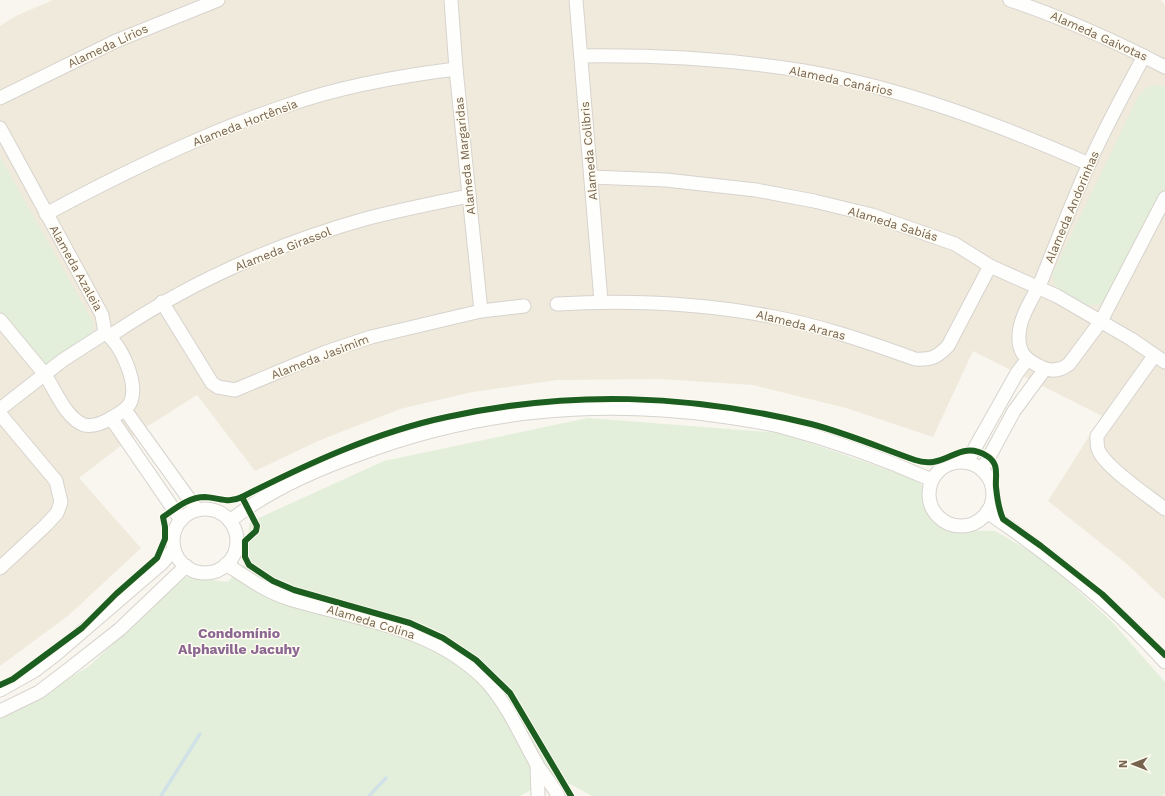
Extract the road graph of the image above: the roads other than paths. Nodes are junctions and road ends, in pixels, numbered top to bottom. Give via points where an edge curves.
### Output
1 (218, 0) edge
2 (451, 0) edge
3 (576, 0) edge
4 (1010, 0) edge
5 (581, 56) junction
6 (1144, 56) junction
7 (1165, 67) edge
8 (456, 69) junction
9 (0, 98) edge
10 (0, 128) edge
11 (1089, 164) junction
12 (591, 177) junction
13 (469, 196) junction
14 (1164, 204) edge
15 (46, 214) junction
16 (990, 266) junction
17 (1038, 288) junction
18 (162, 302) junction
19 (601, 302) junction
20 (557, 304) dead end
21 (524, 306) dead end
22 (481, 311) junction
23 (0, 320) edge
24 (1101, 321) junction
25 (107, 334) junction
26 (1159, 359) edge
27 (1027, 360) junction
28 (1045, 369) junction
29 (45, 374) junction
30 (999, 403) junction
31 (0, 409) edge
32 (125, 410) junction
33 (1014, 412) junction
34 (0, 414) edge
35 (111, 418) junction
36 (153, 449) junction
37 (139, 459) junction
38 (967, 462) junction
39 (982, 470) junction
40 (932, 480) junction
41 (198, 510) junction
42 (1165, 510) edge
43 (987, 512) junction
44 (181, 520) junction
45 (230, 521) junction
46 (174, 549) junction
47 (226, 564) junction
48 (186, 566) junction
49 (0, 568) edge
50 (1165, 662) edge
51 (0, 690) edge
52 (0, 710) edge
53 (537, 765) junction
54 (538, 796) edge
55 (558, 796) edge

1 - 9 street, Alameda Lírios via 116,41
2 - 8 street, Alameda Margaridas
3 - 5 street, Alameda Colibris
4 - 6 street, Alameda Gaivotas via 1051,14
5 - 11 street, Alameda Canários via 681,57 805,72 926,101 1042,143
5 - 12 street, Alameda Colibris
6 - 7 street, Alameda Gaivotas
6 - 11 street, Alameda Andorinhas
8 - 13 street, Alameda Margaridas
8 - 15 street, Alameda Hortênsia via 362,84 289,104 228,127 161,157 106,182
10 - 15 street, Alameda Azaleia
11 - 17 street, Alameda Andorinhas
12 - 16 street, Alameda Sabiás via 666,180 756,190 814,201 932,235 955,244
12 - 19 street, Alameda Colibris
13 - 18 street, Alameda Girassol via 366,219 327,231 276,250
13 - 22 street, Alameda Margaridas
14 - 24 street
15 - 25 street, Alameda Azaleia via 102,315
16 - 17 street, Alameda Sabiás
16 - 19 street, Alameda Araras via 948,346 940,354 929,359 915,359 814,326 769,316 674,304
17 - 24 street, Alameda Sabiás
17 - 27 street, Alameda Andorinhas via 1023,317 1019,334 1019,345
18 - 22 street, Alameda Jasimim via 212,383 218,387 236,390 326,352 371,337
18 - 25 street, Alameda Girassol
19 - 20 street, Alameda Araras
21 - 22 street, Alameda Jasimim
23 - 29 street
24 - 26 street, Alameda Sabiás
24 - 28 street via 1068,364 1062,369
25 - 29 street, Alameda Girassol
25 - 32 street, Alameda Azaleia via 131,374 131,402
26 - 42 street via 1097,436 1098,448 1103,458
27 - 28 street
27 - 30 street
28 - 33 street
29 - 31 street, Alameda Girassol
29 - 35 street via 66,408 85,425 100,424
30 - 33 street
30 - 38 street
32 - 35 street
32 - 36 street
33 - 39 street
34 - 49 street via 56,482 61,502 57,513 46,525
35 - 37 street
36 - 37 street
36 - 41 street
37 - 44 street
38 - 39 street
38 - 40 street via 956,462 946,466
39 - 43 street via 992,490 991,505
40 - 43 street via 930,504 945,522 956,526 968,526
40 - 45 street via 853,448 777,426 685,411 570,409 483,419 399,440 342,460 303,478 248,506
41 - 44 street
41 - 45 street via 215,511
43 - 50 street via 1096,593 1138,632
44 - 46 street via 173,539
45 - 47 street via 236,539 234,552
46 - 48 street via 178,559
46 - 51 street via 162,563 55,655 34,671
47 - 48 street via 219,569 202,573
47 - 53 street, Alameda Colina via 254,583 286,598 395,627 455,656 487,683 506,706
48 - 52 street via 120,629 68,670 39,692
53 - 54 street
53 - 55 street, Alameda Colina

